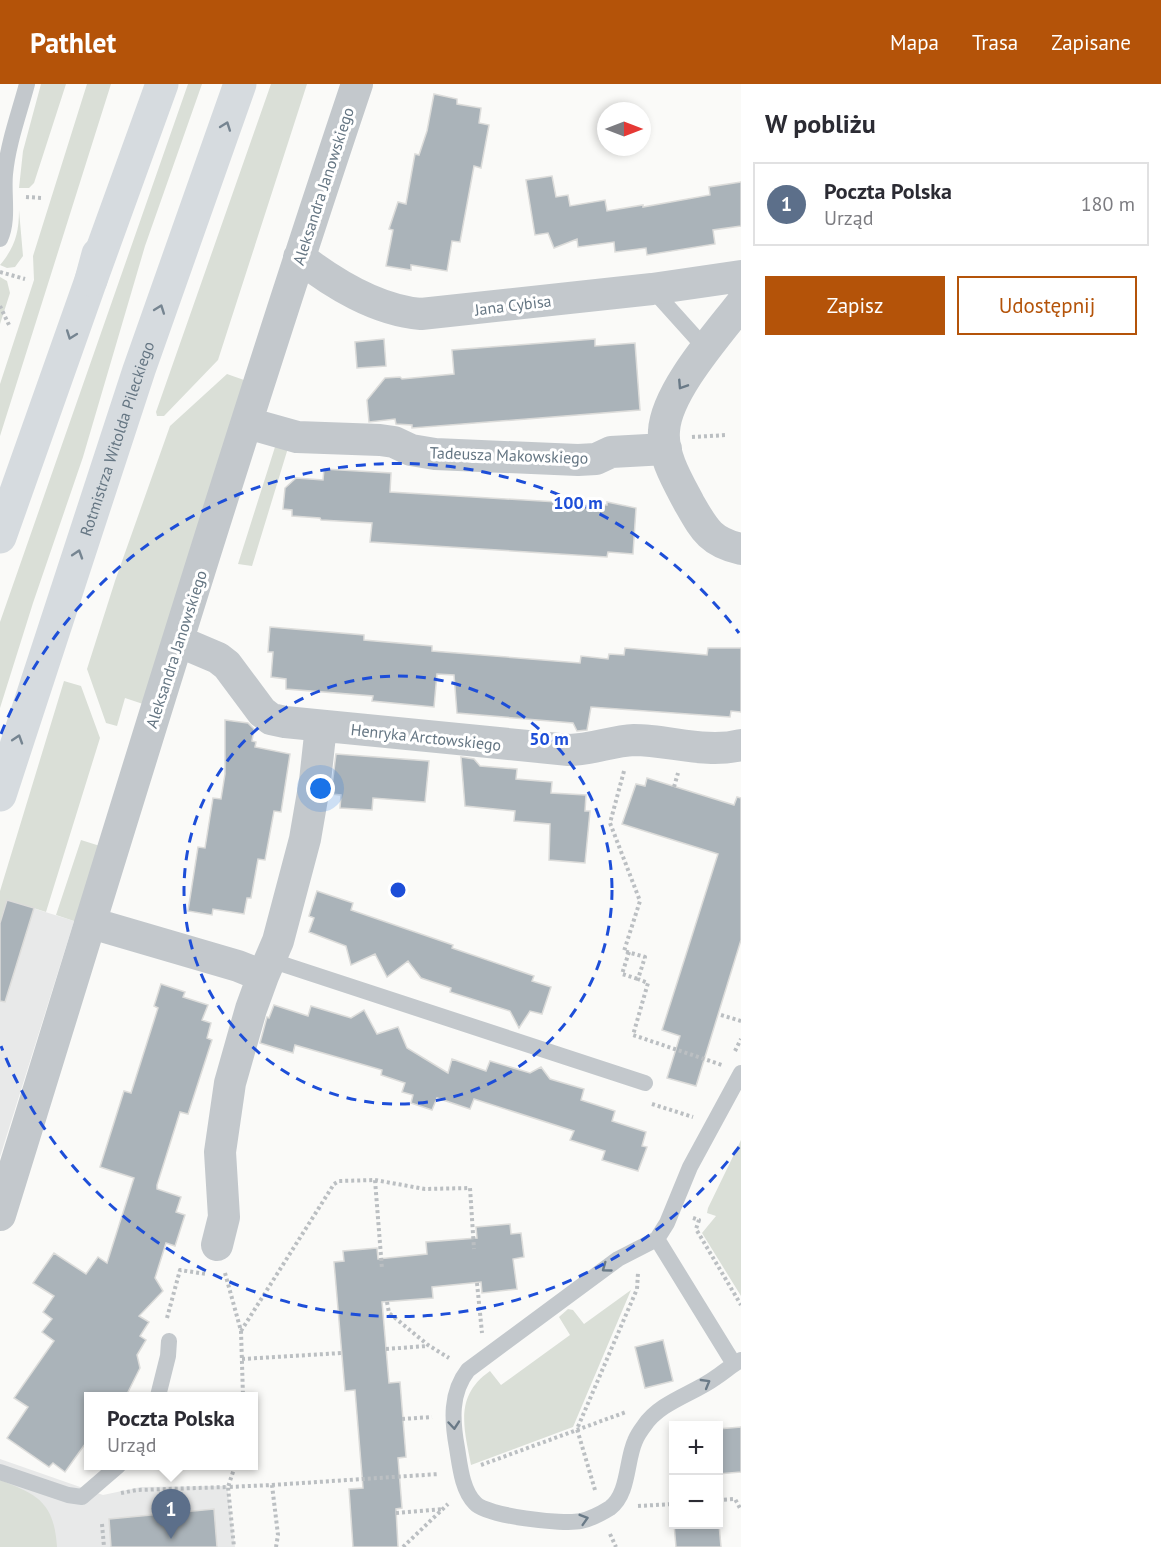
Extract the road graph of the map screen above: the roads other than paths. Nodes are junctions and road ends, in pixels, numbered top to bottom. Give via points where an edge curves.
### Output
1 (27, 84) edge
2 (144, 84) edge
3 (162, 84) edge
4 (240, 84) edge
5 (357, 84) edge
6 (0, 239) edge
7 (299, 257) junction
8 (741, 276) edge
9 (91, 280) junction
10 (652, 289) junction
11 (741, 303) edge
12 (706, 349) junction
13 (246, 423) junction
14 (666, 449) junction
15 (7, 502) edge
16 (0, 537) edge
17 (741, 549) edge
18 (178, 641) junction
19 (321, 726) junction
20 (741, 745) edge
21 (0, 795) edge
22 (91, 923) junction
23 (266, 968) junction
24 (734, 1069) edge
25 (645, 1083) road end
26 (0, 1215) edge
27 (657, 1239) junction
28 (217, 1245) road end
29 (169, 1341) road end
30 (737, 1362) edge
31 (159, 1392) edge
32 (113, 1470) edge
33 (0, 1472) edge

1 - 6 lane via 4,176 4,228
2 - 9 main road
3 - 9 main road
21 -> 4 main road, Rotmistrza Witolda Pileckiego via 139,370
5 - 7 street, Aleksandra Janowskiego
7 - 10 street, Jana Cybisa via 369,301 402,313 431,314
7 - 13 street, Aleksandra Janowskiego
8 - 10 street, Jana Cybisa
9 -> 15 main road
10 - 12 lane
11 - 12 street
12 -> 14 street via 674,398 663,433
13 - 14 street, Tadeusza Makowskiego via 297,437 380,440 435,454 578,460 596,459 611,452
13 - 18 street, Aleksandra Janowskiego
14 - 17 street via 671,468 706,531 725,546
15 - 16 main road
18 - 19 street, Henryka Arctowskiego via 226,665 271,719
18 - 22 street, Aleksandra Janowskiego
19 - 20 street, Henryka Arctowskiego via 569,750 633,740 725,748
19 - 23 street via 310,820 278,941
22 - 23 street via 238,966
22 - 26 street, Aleksandra Janowskiego
23 - 25 lane
23 - 28 street via 230,1083 220,1152 224,1216
24 - 27 lane
27 - 30 lane
27 -> 30 lane via 618,1259 468,1370 456,1388 453,1415 464,1480 474,1503 480,1508 525,1518 562,1522 581,1521 608,1508 621,1494 634,1442 652,1416
29 - 31 lane
32 - 33 lane via 82,1497

